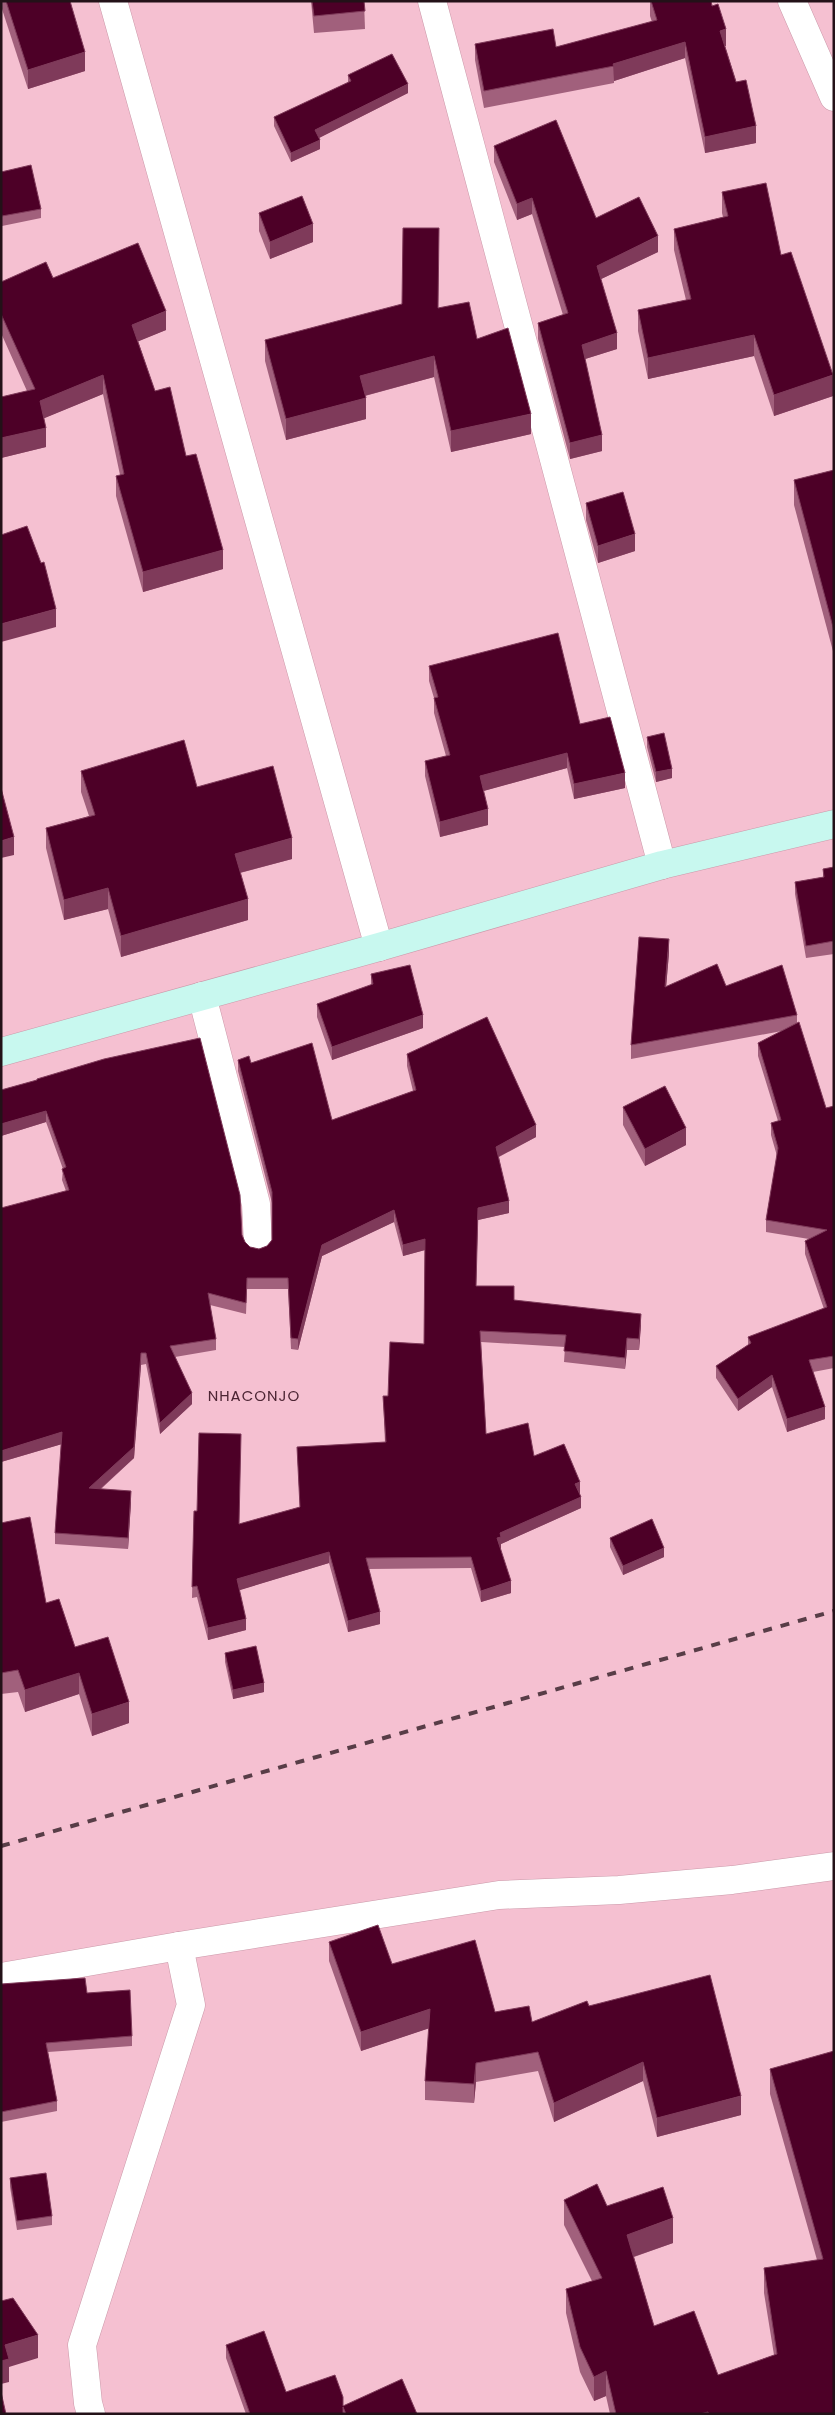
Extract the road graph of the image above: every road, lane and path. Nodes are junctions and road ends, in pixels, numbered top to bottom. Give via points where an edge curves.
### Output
1 (113, 1) edge
2 (432, 1) edge
3 (792, 1) edge
4 (834, 97) edge
5 (834, 824) edge
6 (662, 865) junction
7 (379, 947) junction
8 (202, 996) junction
9 (1, 1052) edge
10 (258, 1245) dead end
11 (834, 1866) edge
12 (178, 1946) junction
13 (1, 1977) edge
14 (91, 2414) edge

1 - 7 street
2 - 6 street
3 - 4 street
5 - 6 main road
6 - 7 main road
7 - 8 main road
8 - 9 main road
8 - 10 street via 256,1204
11 - 12 street via 732,1880 619,1890 500,1895
12 - 13 street
12 - 14 street via 191,2005 82,2345

